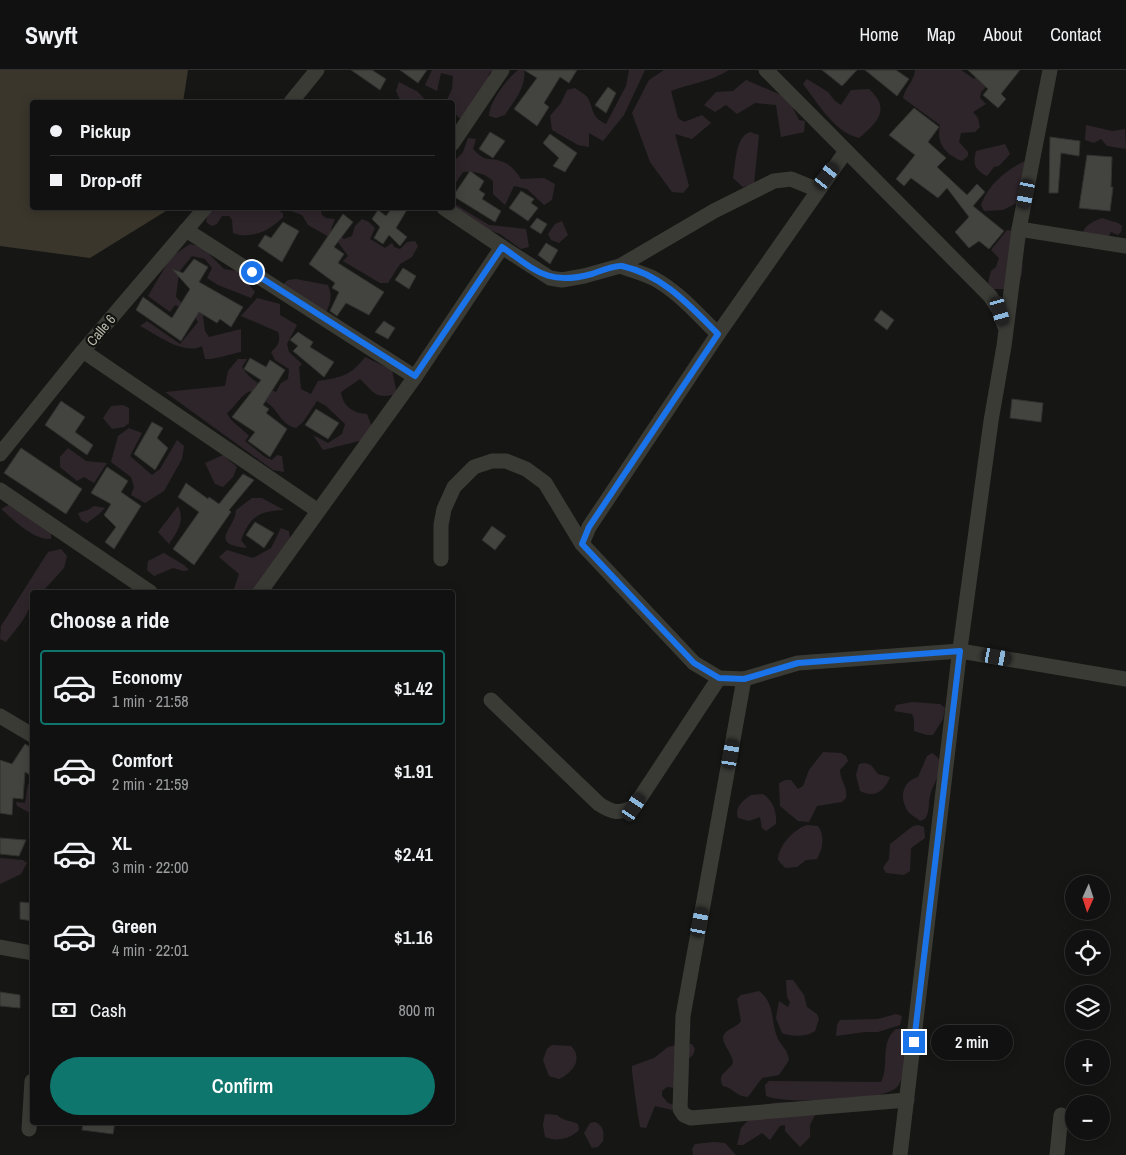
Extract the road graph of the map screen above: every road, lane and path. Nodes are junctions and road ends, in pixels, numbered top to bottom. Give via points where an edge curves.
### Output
1 (317, 70) edge
2 (502, 70) edge
3 (766, 70) edge
4 (1050, 70) edge
5 (293, 100) edge
6 (455, 140) edge
7 (846, 150) junction
8 (818, 190) junction
9 (203, 210) edge
10 (447, 210) edge
11 (1019, 229) junction
12 (186, 230) junction
13 (1126, 246) edge
14 (502, 247) junction
15 (620, 266) junction
16 (1005, 329) junction
17 (718, 334) junction
18 (83, 351) junction
19 (415, 376) junction
20 (0, 454) edge
21 (0, 490) edge
22 (318, 511) junction
23 (582, 544) junction
24 (441, 559) dead end
25 (147, 590) edge
26 (261, 590) edge
27 (960, 651) junction
28 (719, 678) junction
29 (744, 679) junction
30 (1126, 679) edge
31 (491, 700) dead end
32 (0, 716) edge
33 (30, 734) edge
34 (0, 947) edge
35 (30, 953) edge
36 (907, 1100) junction
37 (30, 1113) edge
38 (1061, 1115) dead end
39 (29, 1129) dead end
40 (900, 1155) edge
41 (1057, 1155) edge

1 - 5 street
2 - 6 street
3 - 7 street
4 - 11 street
7 - 8 street
7 - 16 street via 990,296 1000,311
8 - 15 street via 791,179 774,181 714,211
8 - 17 street
9 - 12 street, Calle 6
10 - 14 street
11 - 13 street
11 - 16 street
12 - 18 street, Calle 6
12 - 19 street
14 - 15 street via 550,278 562,280
14 - 19 street
15 - 17 street via 670,289
16 - 27 street
17 - 23 street via 589,527
18 - 20 street, Calle 6
18 - 22 street
19 - 22 street
21 - 25 street
22 - 26 street
23 - 24 street via 545,483 526,469 506,461 492,461 474,467 454,487 441,525
23 - 28 street via 694,663
27 - 29 street via 798,663
27 - 30 street
27 - 36 street
28 - 29 street
28 - 31 street via 634,807 621,813 599,804
29 - 36 street via 683,1016 680,1109 691,1118
32 - 33 street
34 - 35 street
36 - 40 street
37 - 39 street
38 - 41 street

